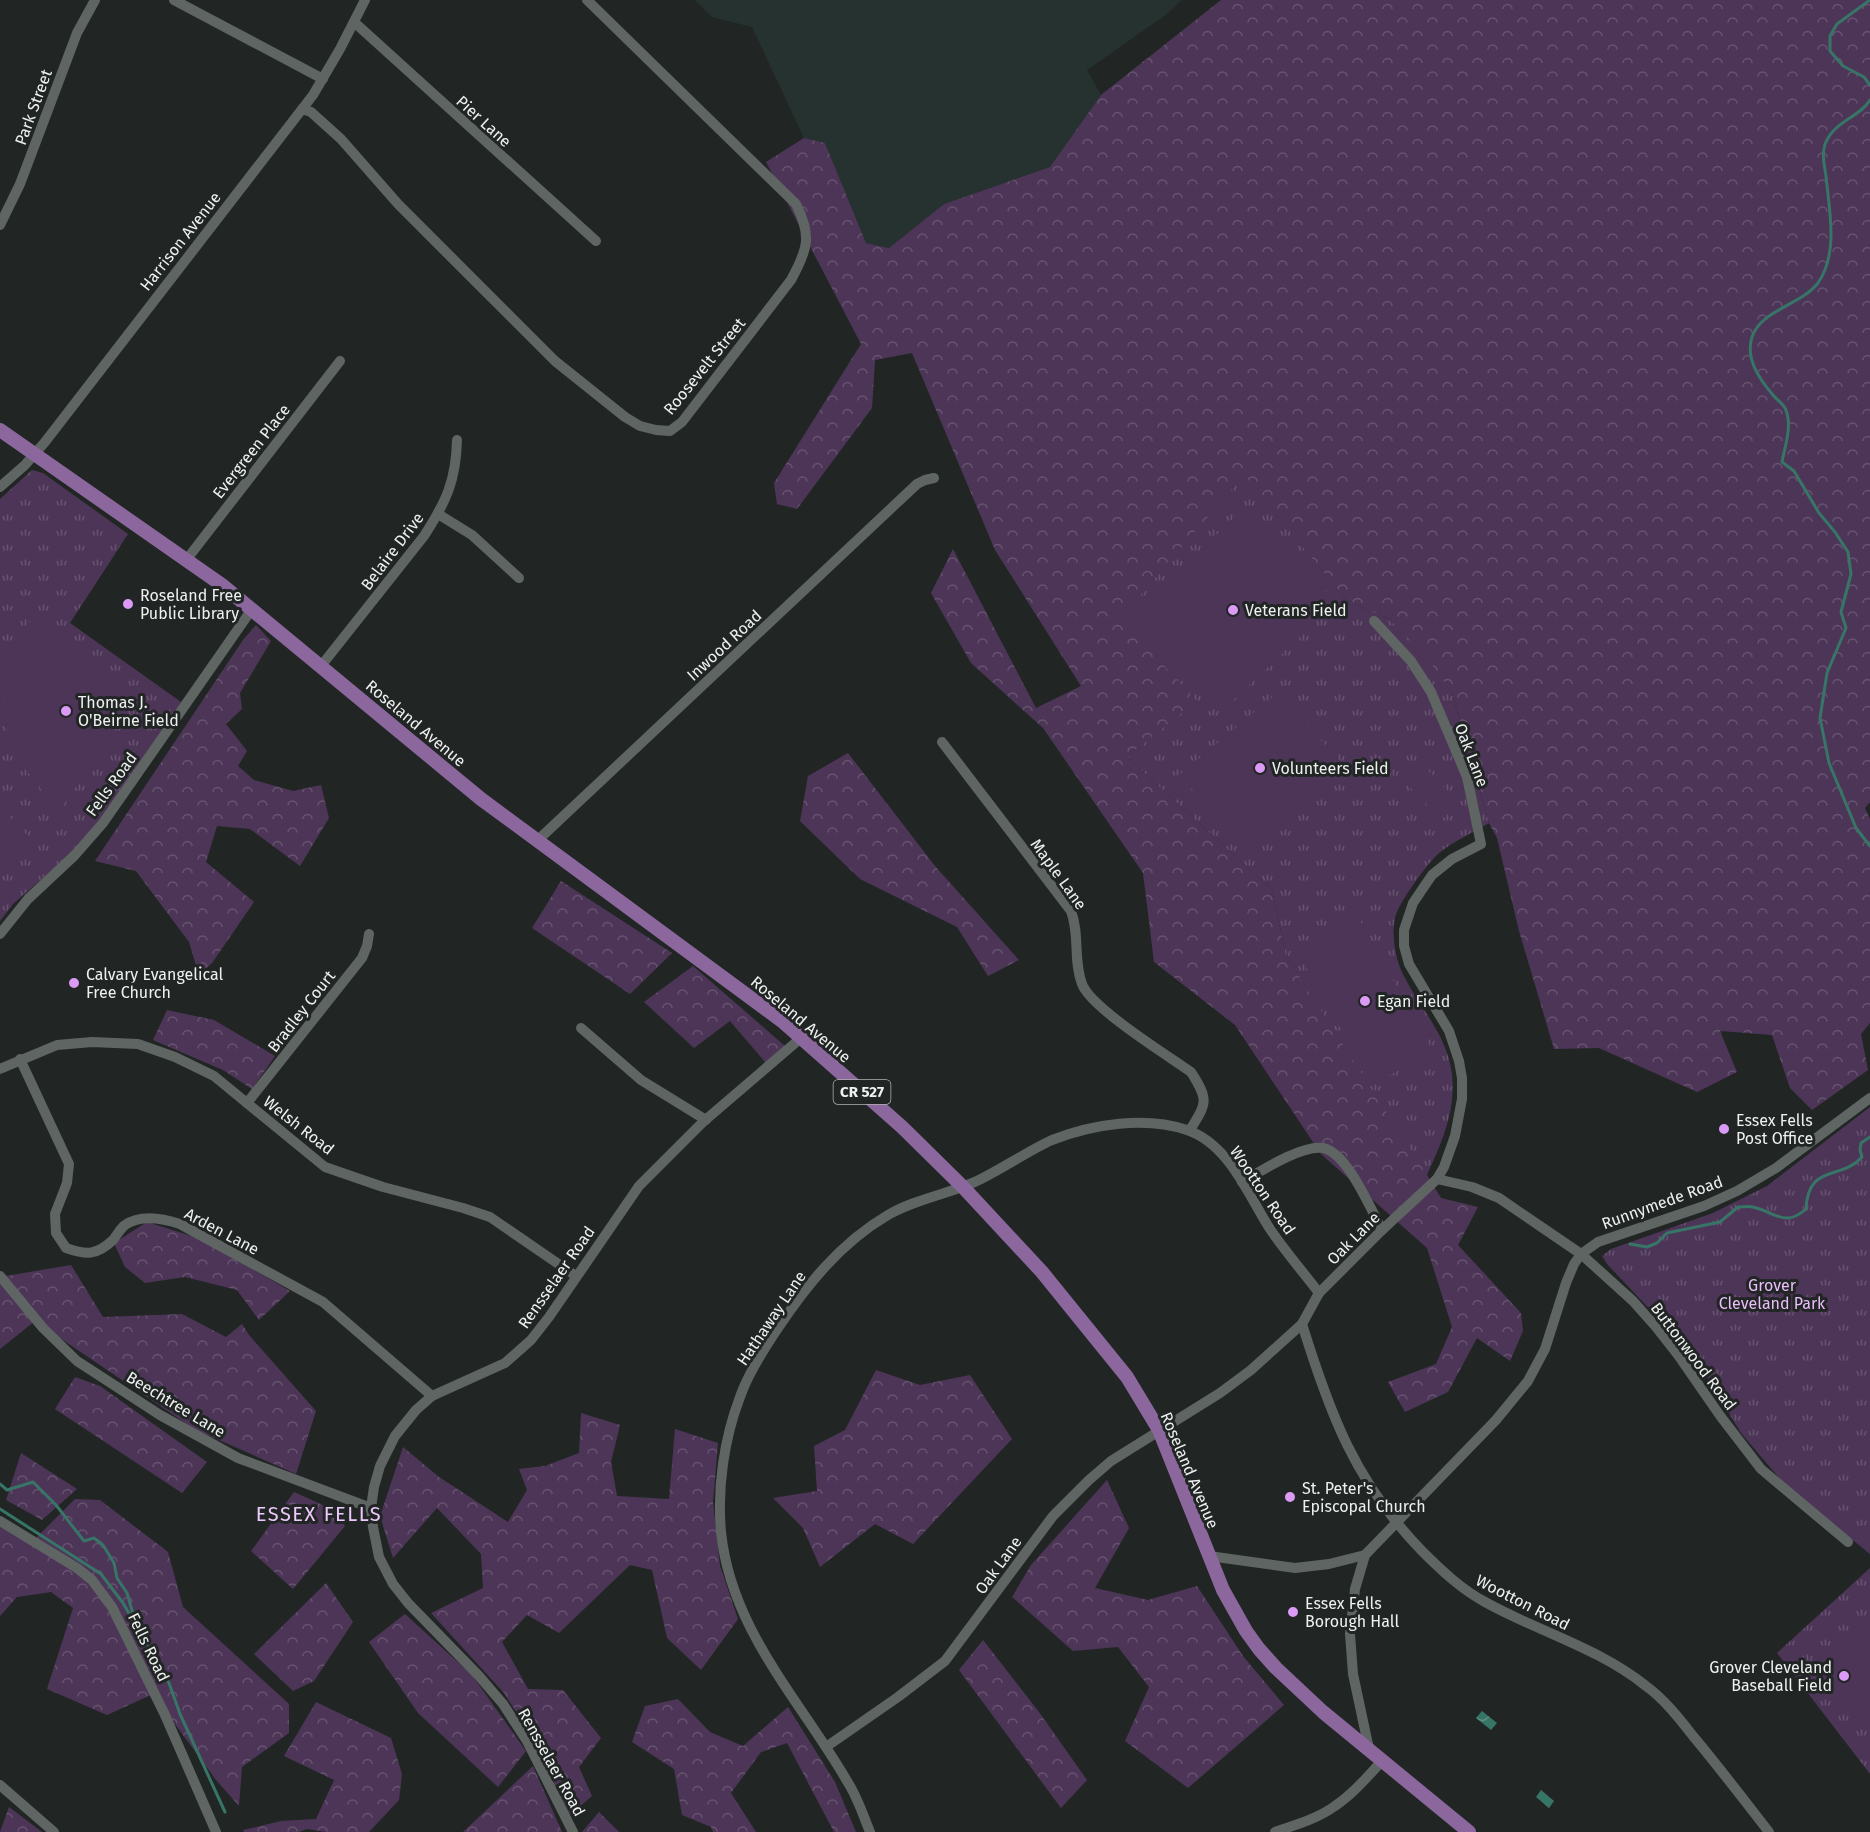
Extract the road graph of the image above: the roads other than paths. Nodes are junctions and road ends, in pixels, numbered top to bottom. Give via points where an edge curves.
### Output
1 (95, 0) edge
2 (174, 0) edge
3 (364, 0) edge
4 (587, 0) edge
5 (354, 22) junction
6 (323, 79) junction
7 (302, 109) junction
8 (0, 225) edge
9 (596, 241) dead end
10 (340, 361) dead end
11 (0, 430) edge
12 (457, 440) dead end
13 (35, 453) junction
14 (934, 478) dead end
15 (0, 487) edge
16 (438, 514) junction
17 (187, 559) junction
18 (519, 578) dead end
19 (252, 609) junction
20 (1374, 621) dead end
21 (321, 666) junction
22 (942, 742) dead end
23 (538, 840) junction
24 (0, 934) edge
25 (369, 934) dead end
26 (581, 1028) dead end
27 (801, 1038) junction
28 (20, 1059) junction
29 (0, 1070) edge
30 (1870, 1098) edge
31 (247, 1103) junction
32 (706, 1120) junction
33 (1190, 1131) junction
34 (1437, 1179) junction
35 (1242, 1182) junction
36 (963, 1186) junction
37 (1382, 1230) junction
38 (1581, 1254) junction
39 (0, 1276) edge
40 (576, 1276) junction
41 (1319, 1293) junction
42 (1302, 1324) junction
43 (432, 1396) junction
44 (1159, 1430) junction
45 (371, 1508) junction
46 (0, 1521) edge
47 (1396, 1522) junction
48 (1848, 1542) dead end
49 (1365, 1555) junction
50 (1209, 1556) junction
51 (826, 1747) junction
52 (1369, 1749) junction
53 (1382, 1761) junction
54 (0, 1785) edge
55 (54, 1832) edge
56 (216, 1832) edge
57 (573, 1832) edge
58 (870, 1832) edge
59 (1275, 1832) edge
60 (1469, 1832) edge
61 (1769, 1832) edge

1 - 8 street, Park Street via 77,33 11,207
2 - 6 street
3 - 5 street, Harrison Avenue
4 - 7 street, Roosevelt Street via 796,204 804,220 808,243 791,280 682,422 670,430 640,426 555,361 398,204 341,139 311,112
5 - 6 street, Harrison Avenue
5 - 9 street, Pier Lane
6 - 7 street, Harrison Avenue
7 - 13 street, Harrison Avenue
10 - 17 street, Evergreen Place
11 - 13 main road, Roseland Avenue / CR 527
12 - 16 street, Belaire Drive via 451,485
13 - 15 street, Harrison Avenue
13 - 17 main road, Roseland Avenue / CR 527
14 - 23 street, Inwood Road via 917,484
16 - 18 street via 472,535
16 - 21 street, Belaire Drive
17 - 19 main road, Roseland Avenue / CR 527
19 - 21 main road, Roseland Avenue / CR 527
19 - 24 street, Fells Road via 103,822 28,899
20 - 34 street, Oak Lane via 1395,641 1431,692 1467,777 1481,844 1432,875 1413,903 1404,930 1409,964 1449,1031 1462,1078 1455,1136
21 - 23 main road, Roseland Avenue / CR 527 via 473,792
22 - 33 street, Maple Lane via 1071,911 1076,926 1076,961 1083,987 1096,1005 1191,1072 1200,1085 1203,1109
23 - 27 main road, Roseland Avenue / CR 527
25 - 31 street, Bradley Court via 362,958
26 - 32 street via 640,1080
27 - 32 street, Rensselaer Road
27 - 36 main road, Roseland Avenue / CR 527
28 - 29 street, Welsh Road
28 - 31 street, Welsh Road via 57,1045 138,1044 214,1076
28 - 43 street, Arden Lane via 69,1164 67,1183 55,1214 56,1233 66,1248 86,1255 102,1250 125,1225 146,1217 180,1224 323,1302
30 - 38 street, Runnymede Road via 1776,1168 1737,1191 1598,1242
31 - 40 street, Welsh Road via 325,1167 490,1217
32 - 40 street, Rensselaer Road via 639,1185
33 - 35 street, Wootton Road via 1226,1158
33 - 36 street, Wootton Road via 1151,1123 1117,1124 1075,1133
34 - 37 street, Oak Lane
34 - 38 street, Buttonwood Road via 1473,1187 1498,1198
35 - 37 street via 1282,1159 1322,1148 1345,1164
35 - 41 street, Wootton Road via 1271,1230
36 - 44 main road, Roseland Avenue / CR 527 via 1042,1272 1127,1377
36 - 51 street, Hathaway Lane via 888,1215 830,1261 801,1294 765,1348 732,1420 720,1508 732,1584 762,1653
37 - 41 street, Oak Lane
38 - 47 street via 1566,1283 1545,1349 1528,1381 1496,1420
38 - 48 street, Buttonwood Road via 1656,1327 1761,1469
39 - 45 street, Beechtree Lane via 43,1329 77,1361 160,1416 238,1458
40 - 43 street, Rensselaer Road via 531,1340 506,1363
41 - 42 street, Oak Lane
42 - 44 street, Oak Lane via 1220,1393
42 - 47 street, Wootton Road via 1320,1383 1356,1466
43 - 45 street, Rensselaer Road via 394,1436 380,1466
44 - 50 main road, Roseland Avenue / CR 527
44 - 51 street, Oak Lane via 1111,1461 1053,1516 945,1661
45 - 57 street, Rensselaer Road via 379,1557 393,1584 503,1704 527,1741
46 - 56 street, Fells Road via 77,1568 92,1580 112,1607
47 - 49 street
47 - 61 street, Wootton Road via 1453,1581 1484,1602 1605,1660 1646,1686 1677,1716
49 - 50 street via 1295,1568
49 - 52 street via 1355,1588 1350,1634 1354,1685
50 - 52 main road, Roseland Avenue / CR 527 via 1234,1612 1259,1649 1323,1712
51 - 58 street, Hathaway Lane via 849,1783
52 - 53 main road, Roseland Avenue / CR 527
53 - 59 street via 1334,1807
53 - 60 main road, Roseland Avenue / CR 527
54 - 55 street

